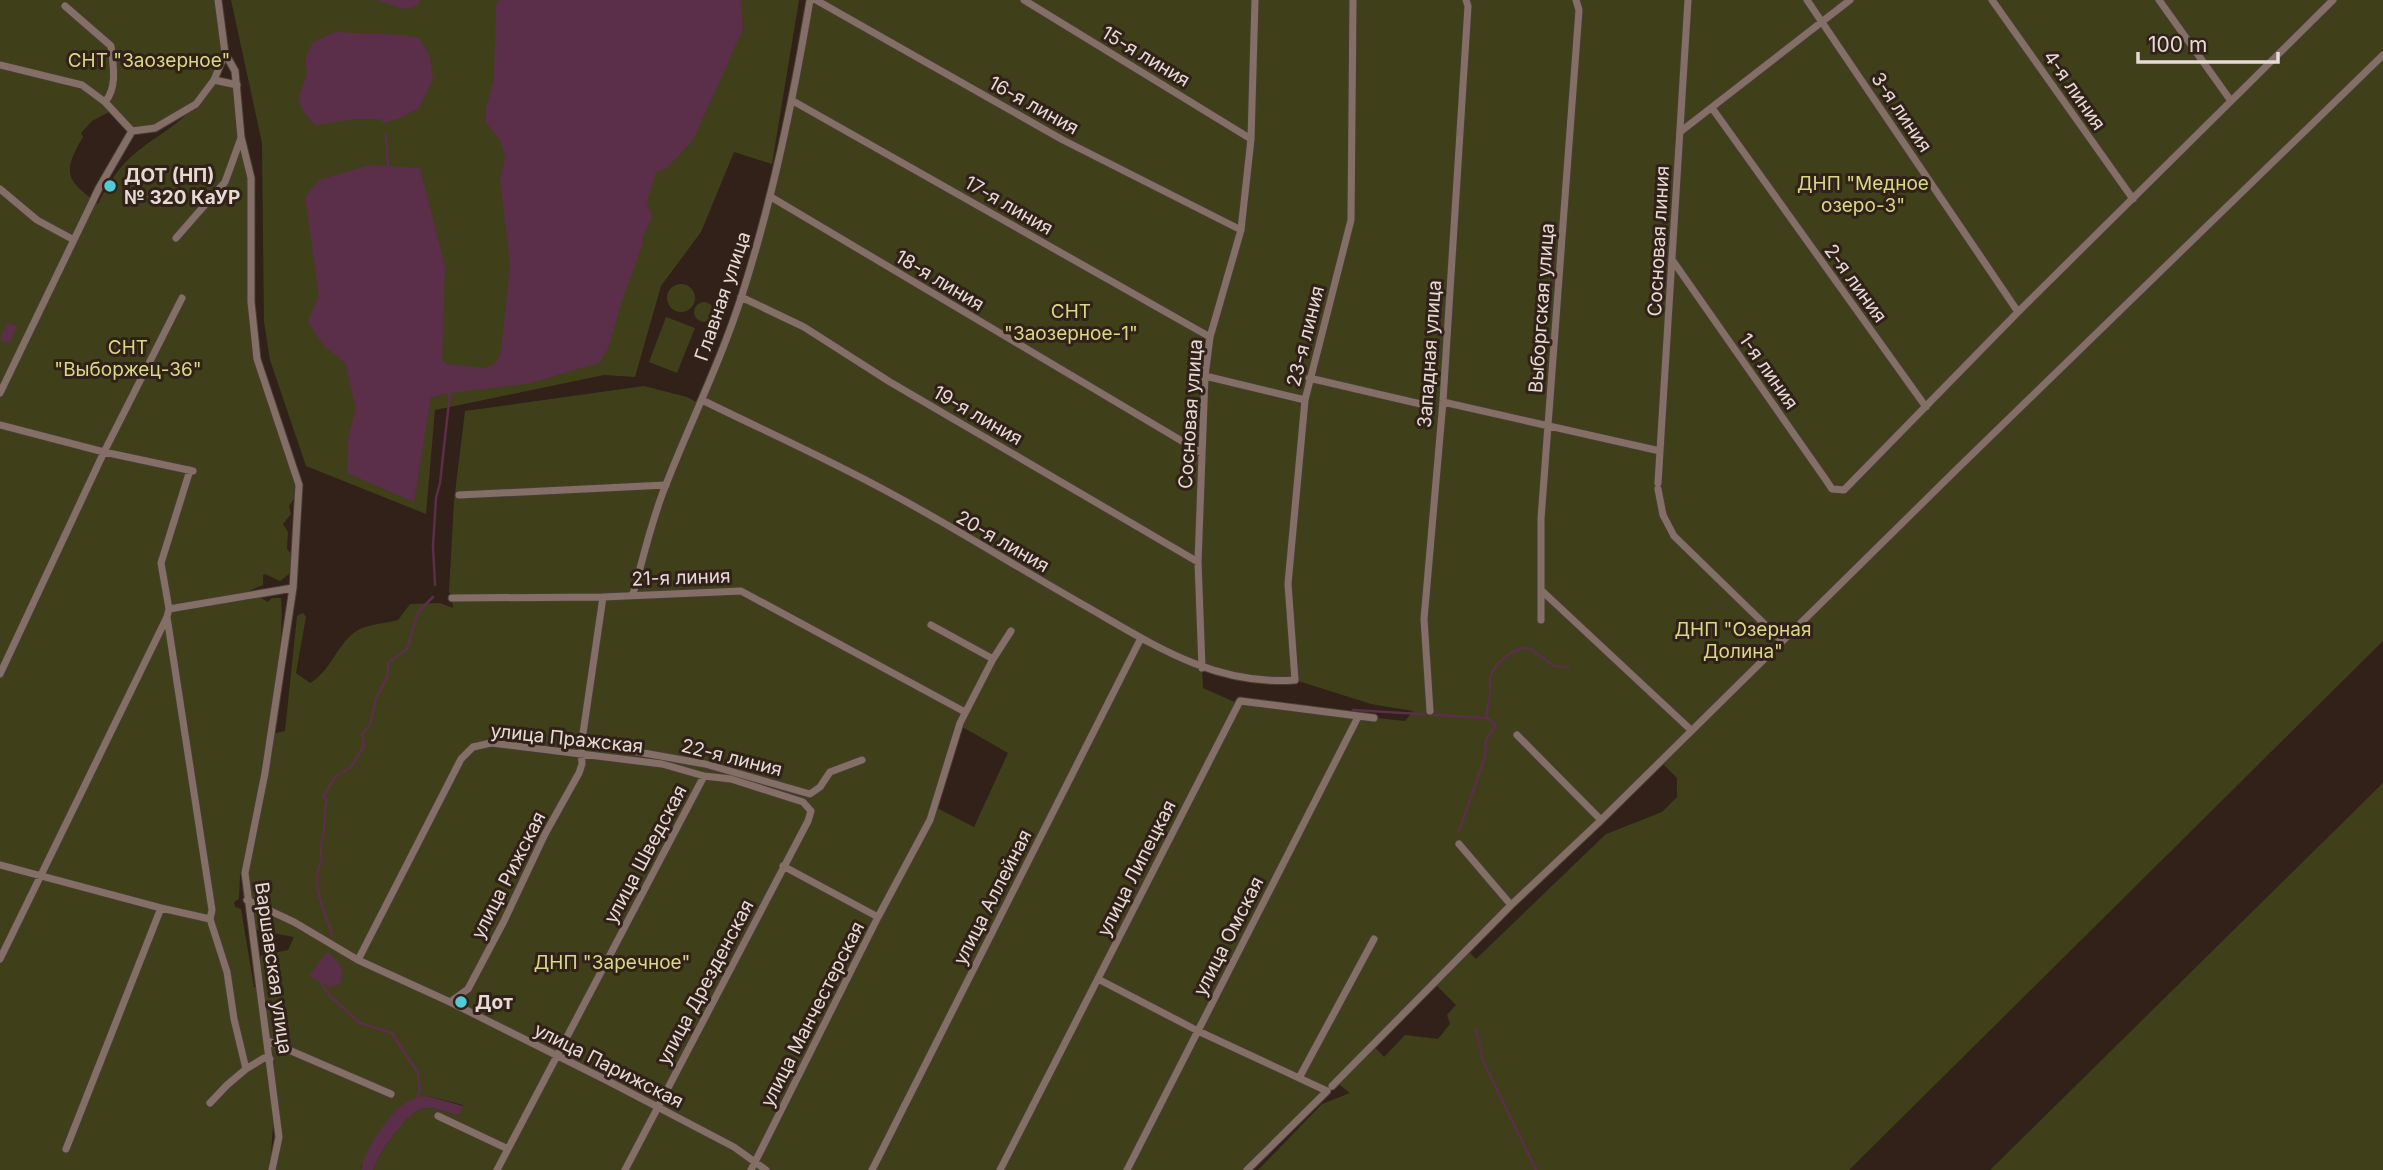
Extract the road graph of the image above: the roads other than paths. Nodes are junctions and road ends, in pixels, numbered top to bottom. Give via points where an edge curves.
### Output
1 (218, 0) edge
2 (810, 0) edge
3 (816, 0) edge
4 (1024, 0) edge
5 (1255, 0) edge
6 (1353, 0) edge
7 (1466, 0) edge
8 (1576, 0) edge
9 (1688, 0) edge
10 (1807, 0) edge
11 (1850, 0) edge
12 (1992, 0) edge
13 (2159, 0) edge
14 (2333, 0) edge
15 (65, 6) dead end
16 (1822, 22) junction
17 (225, 53) junction
18 (2383, 55) edge
19 (0, 65) edge
20 (214, 80) junction
21 (237, 85) junction
22 (793, 101) junction
23 (2231, 101) junction
24 (106, 102) junction
25 (1712, 108) junction
26 (132, 131) junction
27 (1679, 132) junction
28 (241, 137) junction
29 (1251, 139) junction
30 (0, 189) edge
31 (771, 197) junction
32 (2133, 199) junction
33 (1241, 230) junction
34 (176, 238) dead end
35 (74, 240) junction
36 (1674, 261) junction
37 (741, 297) junction
38 (182, 298) dead end
39 (2018, 312) junction
40 (1210, 337) junction
41 (1205, 376) junction
42 (1310, 378) junction
43 (0, 393) edge
44 (702, 400) junction
45 (1306, 400) junction
46 (1443, 402) junction
47 (1425, 405) dead end
48 (1926, 407) junction
49 (0, 425) edge
50 (1548, 427) junction
51 (1660, 451) junction
52 (104, 452) junction
53 (1202, 453) junction
54 (666, 485) junction
55 (459, 495) dead end
56 (1198, 562) junction
57 (293, 588) junction
58 (1541, 590) junction
59 (633, 594) junction
60 (603, 597) junction
61 (452, 598) dead end
62 (169, 609) junction
63 (167, 617) junction
64 (1541, 620) dead end
65 (931, 625) dead end
66 (1011, 631) dead end
67 (1141, 638) junction
68 (1782, 641) junction
69 (993, 659) junction
70 (1202, 668) junction
71 (0, 674) edge
72 (1295, 680) joint
73 (1430, 711) dead end
74 (965, 712) junction
75 (1358, 717) junction
76 (1374, 718) dead end
77 (1691, 730) junction
78 (1517, 735) dead end
79 (582, 742) junction
80 (582, 755) junction
81 (862, 760) dead end
82 (704, 776) junction
83 (809, 808) joint
84 (1601, 820) junction
85 (1459, 844) dead end
86 (0, 865) edge
87 (783, 866) junction
88 (40, 876) junction
89 (247, 900) junction
90 (1511, 905) junction
91 (161, 908) junction
92 (878, 917) junction
93 (210, 919) junction
94 (1374, 939) dead end
95 (0, 959) edge
96 (358, 960) junction
97 (1098, 979) junction
98 (450, 1002) junction
99 (1198, 1031) junction
100 (268, 1041) junction
101 (556, 1054) junction
102 (271, 1059) junction
103 (246, 1069) junction
104 (1299, 1078) junction
105 (1329, 1088) junction
106 (391, 1094) dead end
107 (211, 1103) dead end
108 (657, 1108) junction
109 (438, 1116) dead end
110 (66, 1149) dead end
111 (508, 1149) junction
112 (753, 1166) edge
113 (272, 1170) edge
114 (497, 1170) edge
115 (625, 1170) edge
116 (765, 1170) edge
117 (872, 1170) edge
118 (1000, 1170) edge
119 (1127, 1170) edge
120 (1247, 1170) edge

1 - 17 street
2 - 22 street, Главная улица
3 - 33 street, 16-я линия via 1063,140
4 - 29 street, 15-я линия
5 - 29 street, Сосновая улица
6 - 42 street, 23-я линия via 1352,220
7 - 46 street, Западная улица
8 - 50 street, Выборгская улица via 1578,24
9 - 27 street, Сосновая линия
10 - 16 street, 3-я линия
11 - 16 street
12 - 32 street, 4-я линия
13 - 23 street
14 - 23 street
15 - 24 street via 111,46 112,94
16 - 25 street
16 - 39 street, 3-я линия
17 - 20 street
17 - 21 street
18 - 68 street
19 - 24 street via 82,85
20 - 21 street
20 - 26 street via 196,104 155,128
21 - 28 street
22 - 31 street, Главная улица
22 - 40 street, 17-я линия
23 - 32 street
24 - 26 street
25 - 27 street
25 - 48 street, 2-я линия
26 - 35 street
27 - 36 street, Сосновая линия
28 - 34 street via 225,183
28 - 57 street, Варшавская улица via 251,177 251,302 257,359 299,485
29 - 33 street, Сосновая улица
30 - 35 street via 37,220
31 - 37 street, Главная улица
31 - 53 street, 18-я линия
32 - 39 street
33 - 40 street, Сосновая улица
35 - 43 street
36 - 48 street, 1-я линия via 1832,489 1844,490
36 - 51 street, Сосновая линия
37 - 44 street, Главная улица
37 - 56 street, 19-я линия via 803,327
38 - 52 street
39 - 48 street
40 - 41 street, Сосновая улица
41 - 45 street
41 - 53 street, Сосновая улица
42 - 45 street, 23-я линия
42 - 47 street
44 - 54 street, Главная улица
44 - 67 street, 20-я линия via 891,494
45 - 72 street, 23-я линия via 1288,584
46 - 50 street
46 - 73 street, Западная улица via 1424,619
49 - 52 street
50 - 51 street
50 - 58 street, Выборгская улица
51 - 68 street, Сосновая линия via 1658,486 1663,515 1674,536
52 - 62 street via 192,470 161,563
52 - 71 street
53 - 56 street, Сосновая улица
54 - 55 street
54 - 59 street, Главная улица
56 - 70 street, Сосновая улица
57 - 62 street
57 - 89 street, Варшавская улица via 245,873
58 - 64 street, Выборгская улица
58 - 77 street
59 - 60 street, 21-я линия
59 - 74 street, 21-я линия via 741,591
60 - 61 street, 21-я линия
60 - 79 street, улица Рижская
62 - 63 street
63 - 88 street
63 - 93 street
65 - 69 street
66 - 69 street, улица Манчестерская
67 - 70 street, 20-я линия
67 - 117 street, улица Аллейная
68 - 77 street
69 - 74 street, улица Манчестерская
70 - 72 street, 20-я линия via 1258,681
74 - 92 street, улица Манчестерская via 930,820
75 - 76 street, улица Липецкая
75 - 97 street, улица Липецкая via 1240,701
75 - 99 street, улица Омская
77 - 84 street
78 - 84 street
79 - 80 street, улица Рижская
79 - 81 street, 22-я линия via 705,764 810,794 830,772
80 - 82 street, улица Пражская via 662,764
80 - 96 street, улица Пражская via 491,743 467,751
80 - 98 street, улица Рижская via 579,773 505,921 468,989
82 - 83 street, улица Пражская via 746,783
82 - 101 street, улица Шведская
83 - 87 street, улица Дрезденская via 808,821
84 - 90 street
85 - 90 street
86 - 88 street
87 - 92 street
87 - 108 street, улица Дрезденская
88 - 91 street
88 - 95 street
89 - 96 street, улица Парижская
89 - 100 street, Варшавская улица
90 - 105 street
91 - 93 street
91 - 110 street
92 - 112 street, улица Манчестерская
93 - 103 street via 228,972
94 - 104 street
96 - 98 street, улица Парижская
97 - 99 street
97 - 118 street, улица Липецкая
98 - 101 street, улица Парижская
99 - 104 street
99 - 119 street, улица Омская
100 - 102 street, Варшавская улица
100 - 106 street
101 - 108 street, улица Парижская
101 - 111 street, улица Шведская
102 - 103 street via 264,1058
102 - 113 street, Варшавская улица via 279,1137
103 - 107 street
104 - 105 street
105 - 120 street
108 - 112 street, улица Парижская via 734,1147
108 - 115 street, улица Дрезденская
109 - 111 street
111 - 114 street, улица Шведская
112 - 116 street, улица Парижская

